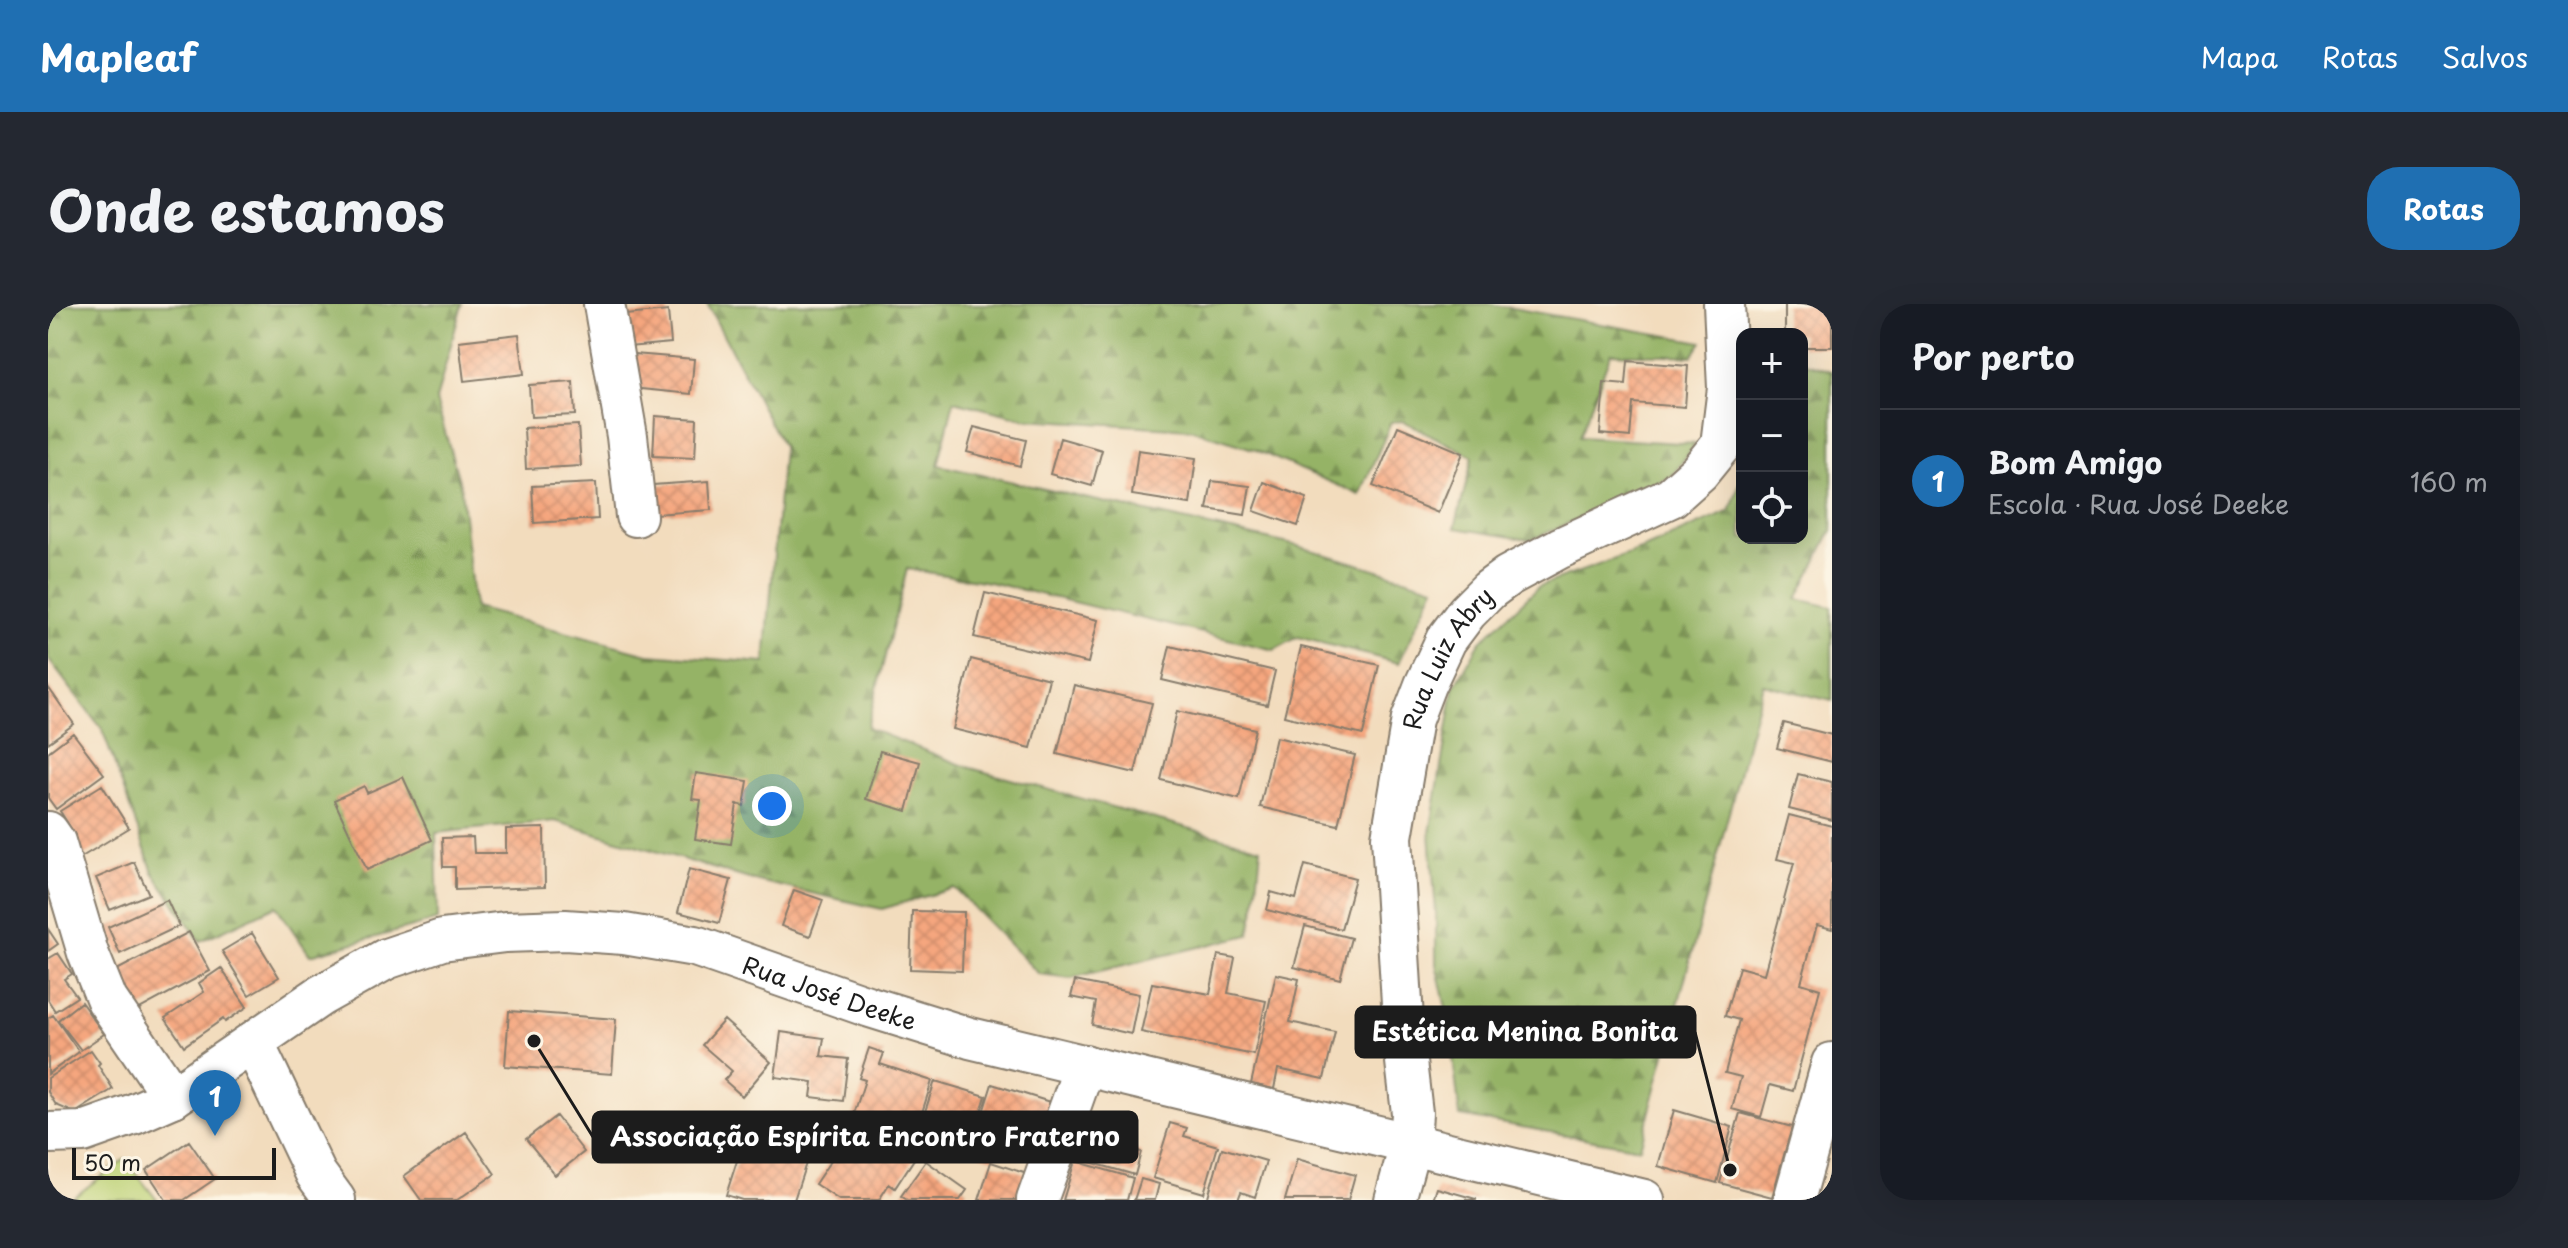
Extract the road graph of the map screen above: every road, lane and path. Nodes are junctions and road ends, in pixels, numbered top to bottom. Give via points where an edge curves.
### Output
1 (604, 304) edge
2 (1724, 304) edge
3 (636, 516) dead end
4 (48, 832) edge
5 (253, 1042) junction
6 (1832, 1063) edge
7 (1085, 1065) junction
8 (173, 1097) junction
9 (48, 1133) edge
10 (1410, 1145) junction
11 (1629, 1198) edge
12 (335, 1200) edge
13 (1037, 1200) edge
14 (1395, 1200) edge
15 (1794, 1200) edge

1 - 3 street
2 - 10 street, Rua Luiz Abry via 1728,388 1721,445 1671,497 1560,548 1489,590 1446,640 1412,719 1392,837
4 - 8 street via 107,1000
5 - 7 street, Rua José Deeke via 386,959 442,940 565,930 695,946 970,1038
5 - 8 street, Rua José Deeke
5 - 12 street via 316,1174
6 - 15 street
7 - 10 street, Rua José Deeke
7 - 13 street
8 - 9 street, Rua José Deeke via 83,1132
10 - 11 street, Rua José Deeke
10 - 14 street, Rua Luiz Abry

